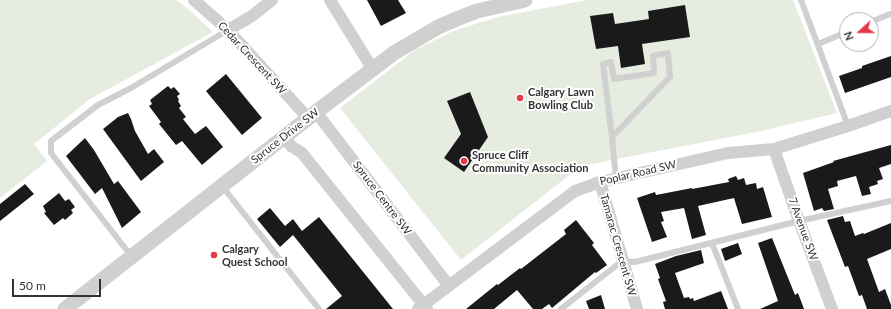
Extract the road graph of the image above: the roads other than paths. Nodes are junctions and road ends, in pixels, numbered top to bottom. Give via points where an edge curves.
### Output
1 (194, 0) edge
2 (272, 0) edge
3 (330, 0) edge
4 (525, 0) edge
5 (801, 0) edge
6 (890, 14) dead end
7 (879, 19) edge
8 (228, 30) junction
9 (839, 35) edge
10 (818, 44) junction
11 (372, 68) junction
12 (891, 111) edge
13 (312, 115) junction
14 (848, 126) junction
15 (284, 137) junction
16 (612, 137) junction
17 (774, 149) junction
18 (616, 178) junction
19 (600, 182) junction
20 (222, 186) junction
21 (891, 202) edge
22 (799, 221) junction
23 (712, 243) junction
24 (132, 257) junction
25 (622, 261) junction
26 (449, 286) junction
27 (423, 308) edge
28 (65, 309) edge
29 (319, 309) edge
30 (562, 309) edge
31 (637, 309) edge
32 (738, 309) edge
33 (832, 309) edge

1 - 8 street, Cedar Crescent SW
2 - 8 street
3 - 11 street
4 - 11 street, Spruce Drive SW via 477,11 438,27
5 - 10 lane
6 - 7 lane
8 - 13 street, Cedar Crescent SW
8 - 24 lane via 131,88 98,104 51,141 51,153
9 - 10 lane
10 - 14 lane
11 - 13 street, Spruce Drive SW
12 - 14 street, Poplar Road SW
13 - 15 street, Spruce Drive SW
13 - 26 street, Spruce Centre SW
14 - 17 street, Poplar Road SW
15 - 20 street, Spruce Drive SW
15 - 27 street via 302,153
16 - 16 lane via 670,77 668,53 652,56 654,73 614,79 611,62 603,64
16 - 18 lane
17 - 18 street, Poplar Road SW via 728,153
17 - 22 street, 7 Avenue SW
18 - 19 street, Poplar Road SW
19 - 25 street, Tamarac Crescent SW
19 - 26 street, Poplar Road SW via 575,191
20 - 24 street, Spruce Drive SW
20 - 29 lane
21 - 22 lane
22 - 23 lane
22 - 33 street, 7 Avenue SW
23 - 25 lane via 635,262
23 - 32 lane
24 - 28 street, Spruce Drive SW
25 - 30 lane
25 - 31 street, Tamarac Crescent SW
26 - 27 street, Poplar Road SW

